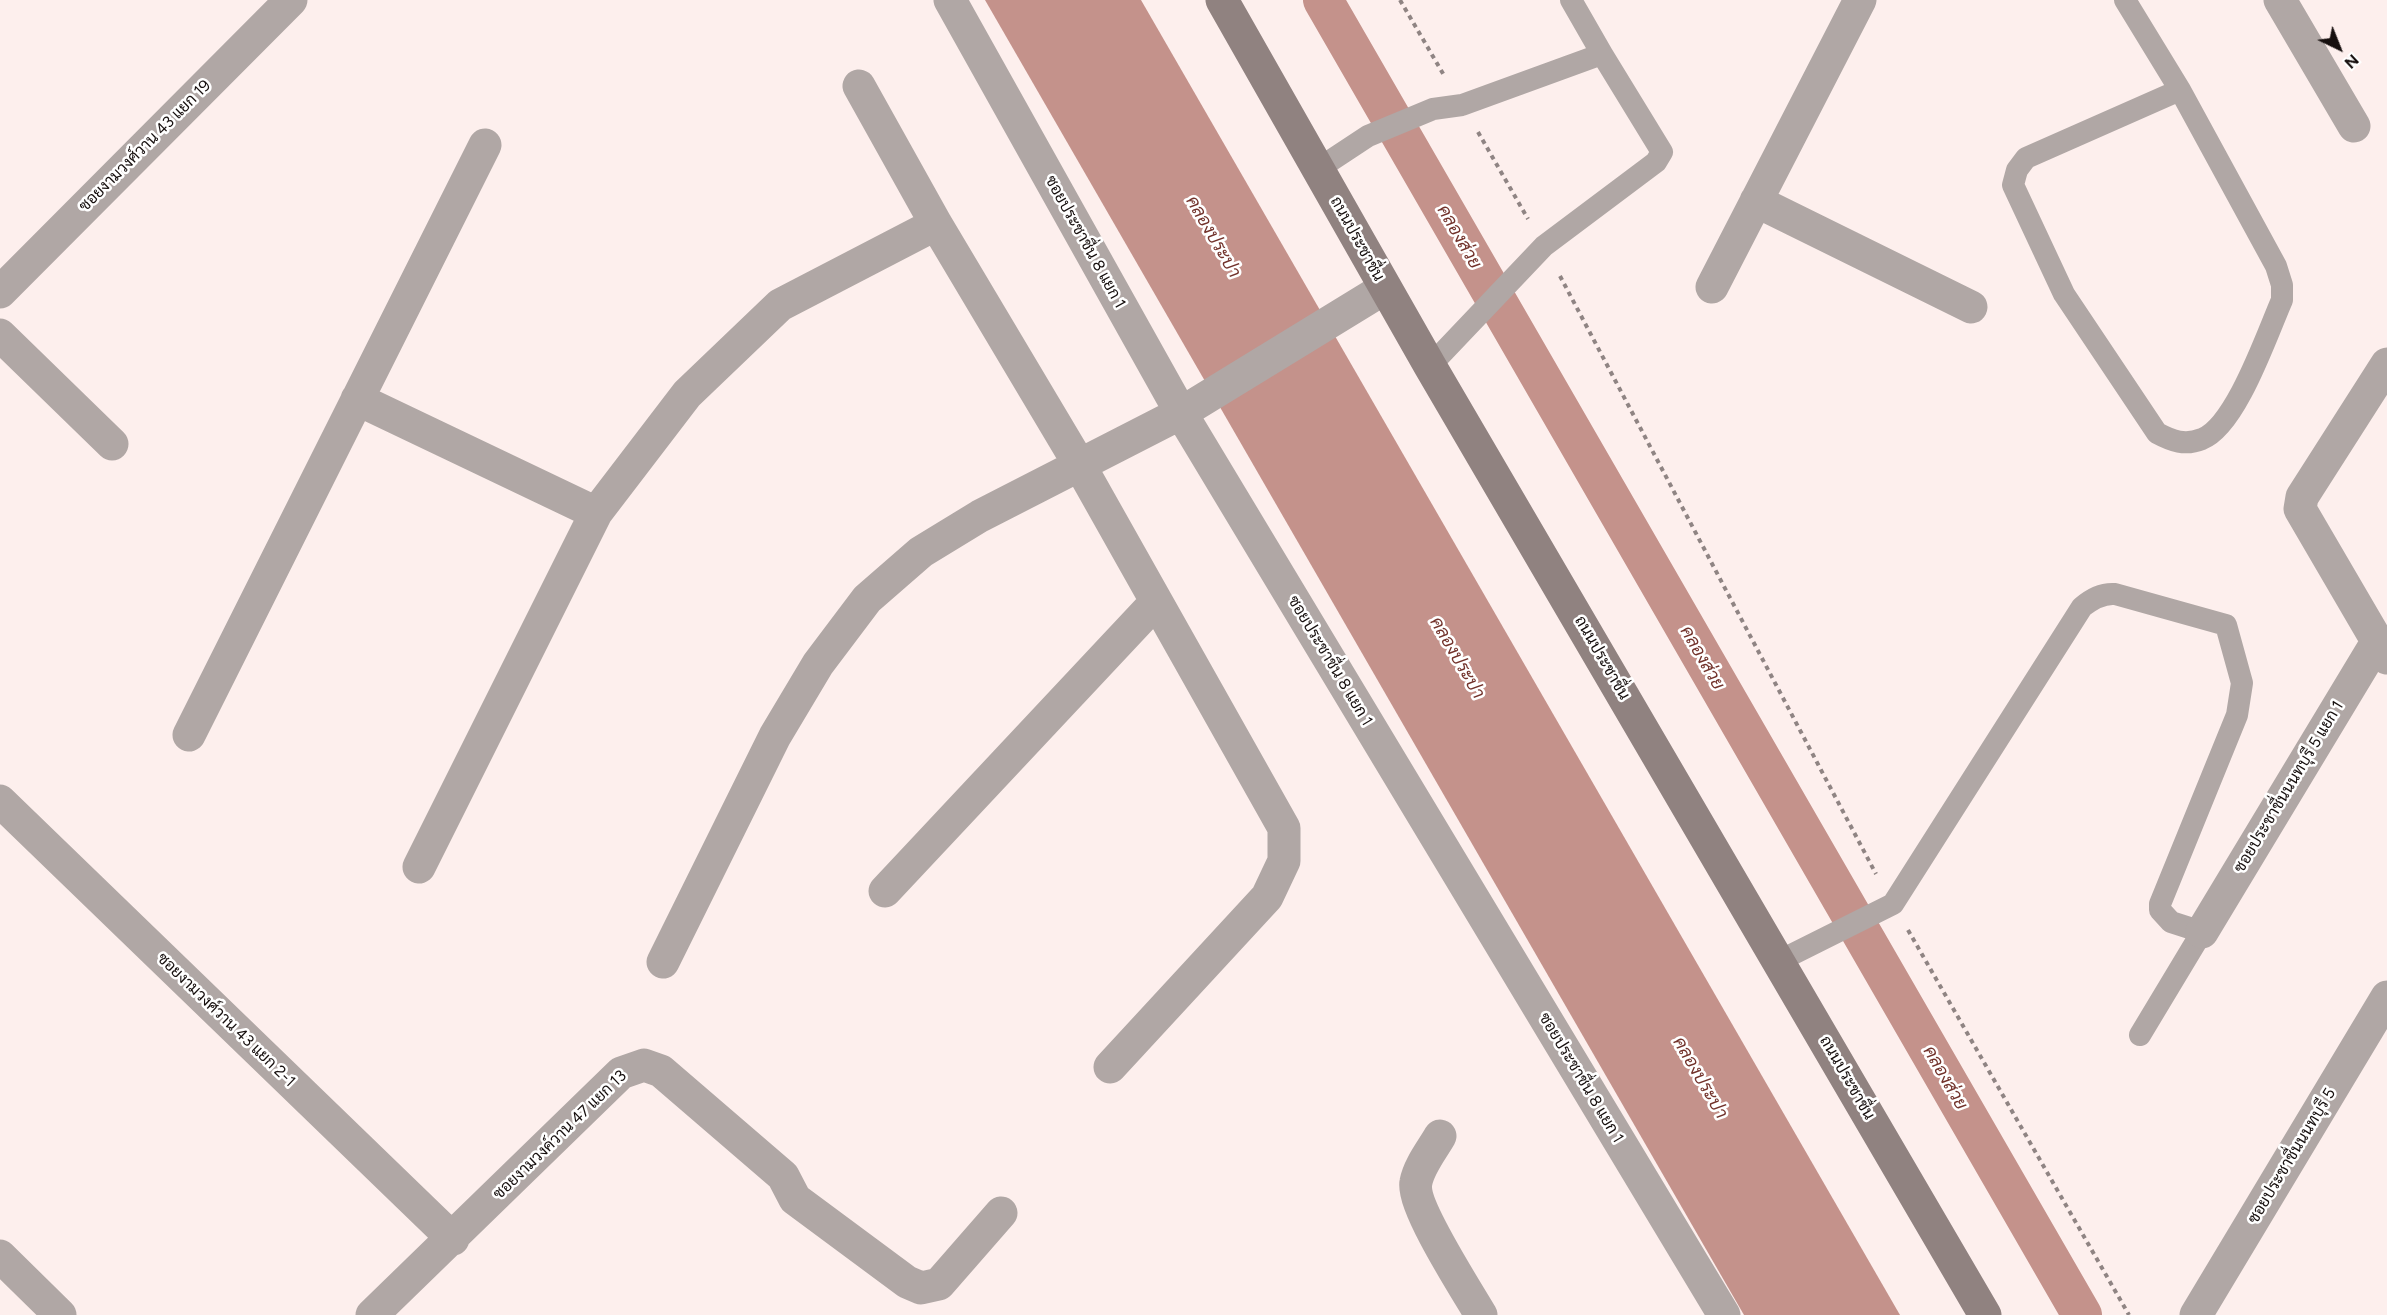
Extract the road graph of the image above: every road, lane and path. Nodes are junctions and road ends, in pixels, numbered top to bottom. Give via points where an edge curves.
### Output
1 (291, 0) edge
2 (950, 0) edge
3 (1222, 0) edge
4 (1400, 0) edge
5 (1571, 0) edge
6 (1860, 0) edge
7 (2126, 0) edge
8 (2280, 0) edge
9 (1602, 54) junction
10 (859, 86) dead end
11 (2180, 90) junction
12 (1462, 105) junction
13 (2355, 126) dead end
14 (485, 145) dead end
15 (1318, 169) junction
16 (1756, 201) junction
17 (936, 224) junction
18 (1537, 254) junction
19 (1712, 286) dead end
20 (1385, 288) junction
21 (0, 292) edge
22 (1971, 307) dead end
23 (0, 335) edge
24 (2387, 363) edge
25 (1430, 366) junction
26 (357, 399) junction
27 (1193, 406) junction
28 (112, 444) dead end
29 (1079, 464) junction
30 (596, 513) junction
31 (1156, 602) junction
32 (2382, 650) edge
33 (189, 735) dead end
34 (0, 801) edge
35 (419, 867) dead end
36 (885, 891) dead end
37 (1893, 904) junction
38 (2202, 932) junction
39 (1779, 961) junction
40 (663, 962) dead end
41 (2387, 997) edge
42 (2140, 1035) dead end
43 (1110, 1067) dead end
44 (1440, 1136) dead end
45 (1001, 1213) dead end
46 (453, 1239) junction
47 (0, 1256) edge
48 (60, 1315) edge
49 (372, 1315) edge
50 (1481, 1315) edge
51 (1724, 1315) edge
52 (1985, 1315) edge
53 (2129, 1315) edge
54 (2196, 1315) edge

1 - 21 street, ซอยงามวงศ์วาน 43 แยก 19
2 - 27 street, ซอยประชาชื่น 8 แยก 1
3 - 15 main road, ถนนประชาชื่น
4 - 12 path
5 - 9 lane
6 - 16 street
7 - 11 lane
8 - 13 street
9 - 12 lane
9 - 18 lane via 1662,152
10 - 17 street
11 - 11 lane via 2276,266 2282,292 2282,300 2234,408 2203,439 2185,443 2157,433 2071,304 2013,185 2016,170 2026,158
12 - 15 lane via 1433,109 1368,136
12 - 18 path
14 - 26 street
15 - 20 main road, ถนนประชาชื่น
16 - 19 street
16 - 22 street
17 - 29 street
17 - 30 street via 780,305 687,394
18 - 25 lane
18 - 37 path
20 - 25 main road, ถนนประชาชื่น
20 - 27 street
23 - 28 street
24 - 32 street, ซอยประชาชื่นนนทบุรี 5 แยก 1 via 2302,497 2300,509 2304,526
25 - 39 main road, ถนนประชาชื่น
26 - 30 street
26 - 33 street
27 - 29 street
27 - 51 street, ซอยประชาชื่น 8 แยก 1
29 - 31 street
29 - 40 street via 921,552 867,600 818,664 775,736
30 - 35 street
31 - 36 street
31 - 43 street via 1284,828 1284,861 1267,897
32 - 38 street, ซอยประชาชื่นนนทบุรี 5 แยก 1
34 - 46 street, ซอยงามวงศ์วาน 43 แยก 2-1
37 - 38 lane via 2082,607 2100,596 2115,594 2226,625 2240,669 2242,695 2237,715 2160,904 2160,910 2171,922
37 - 39 lane
37 - 53 path
38 - 42 lane
39 - 52 main road, ถนนประชาชื่น
41 - 54 street, ซอยประชาชื่นนนทบุรี 5
44 - 50 street via 1418,1174 1416,1193
45 - 46 street, ซอยงามวงค์วาน 47 แยก 13 via 939,1284 921,1288 907,1282 795,1199 783,1176 661,1071 644,1065 621,1073
46 - 49 street, ซอยงามวงค์วาน 47 แยก 13
47 - 48 street

